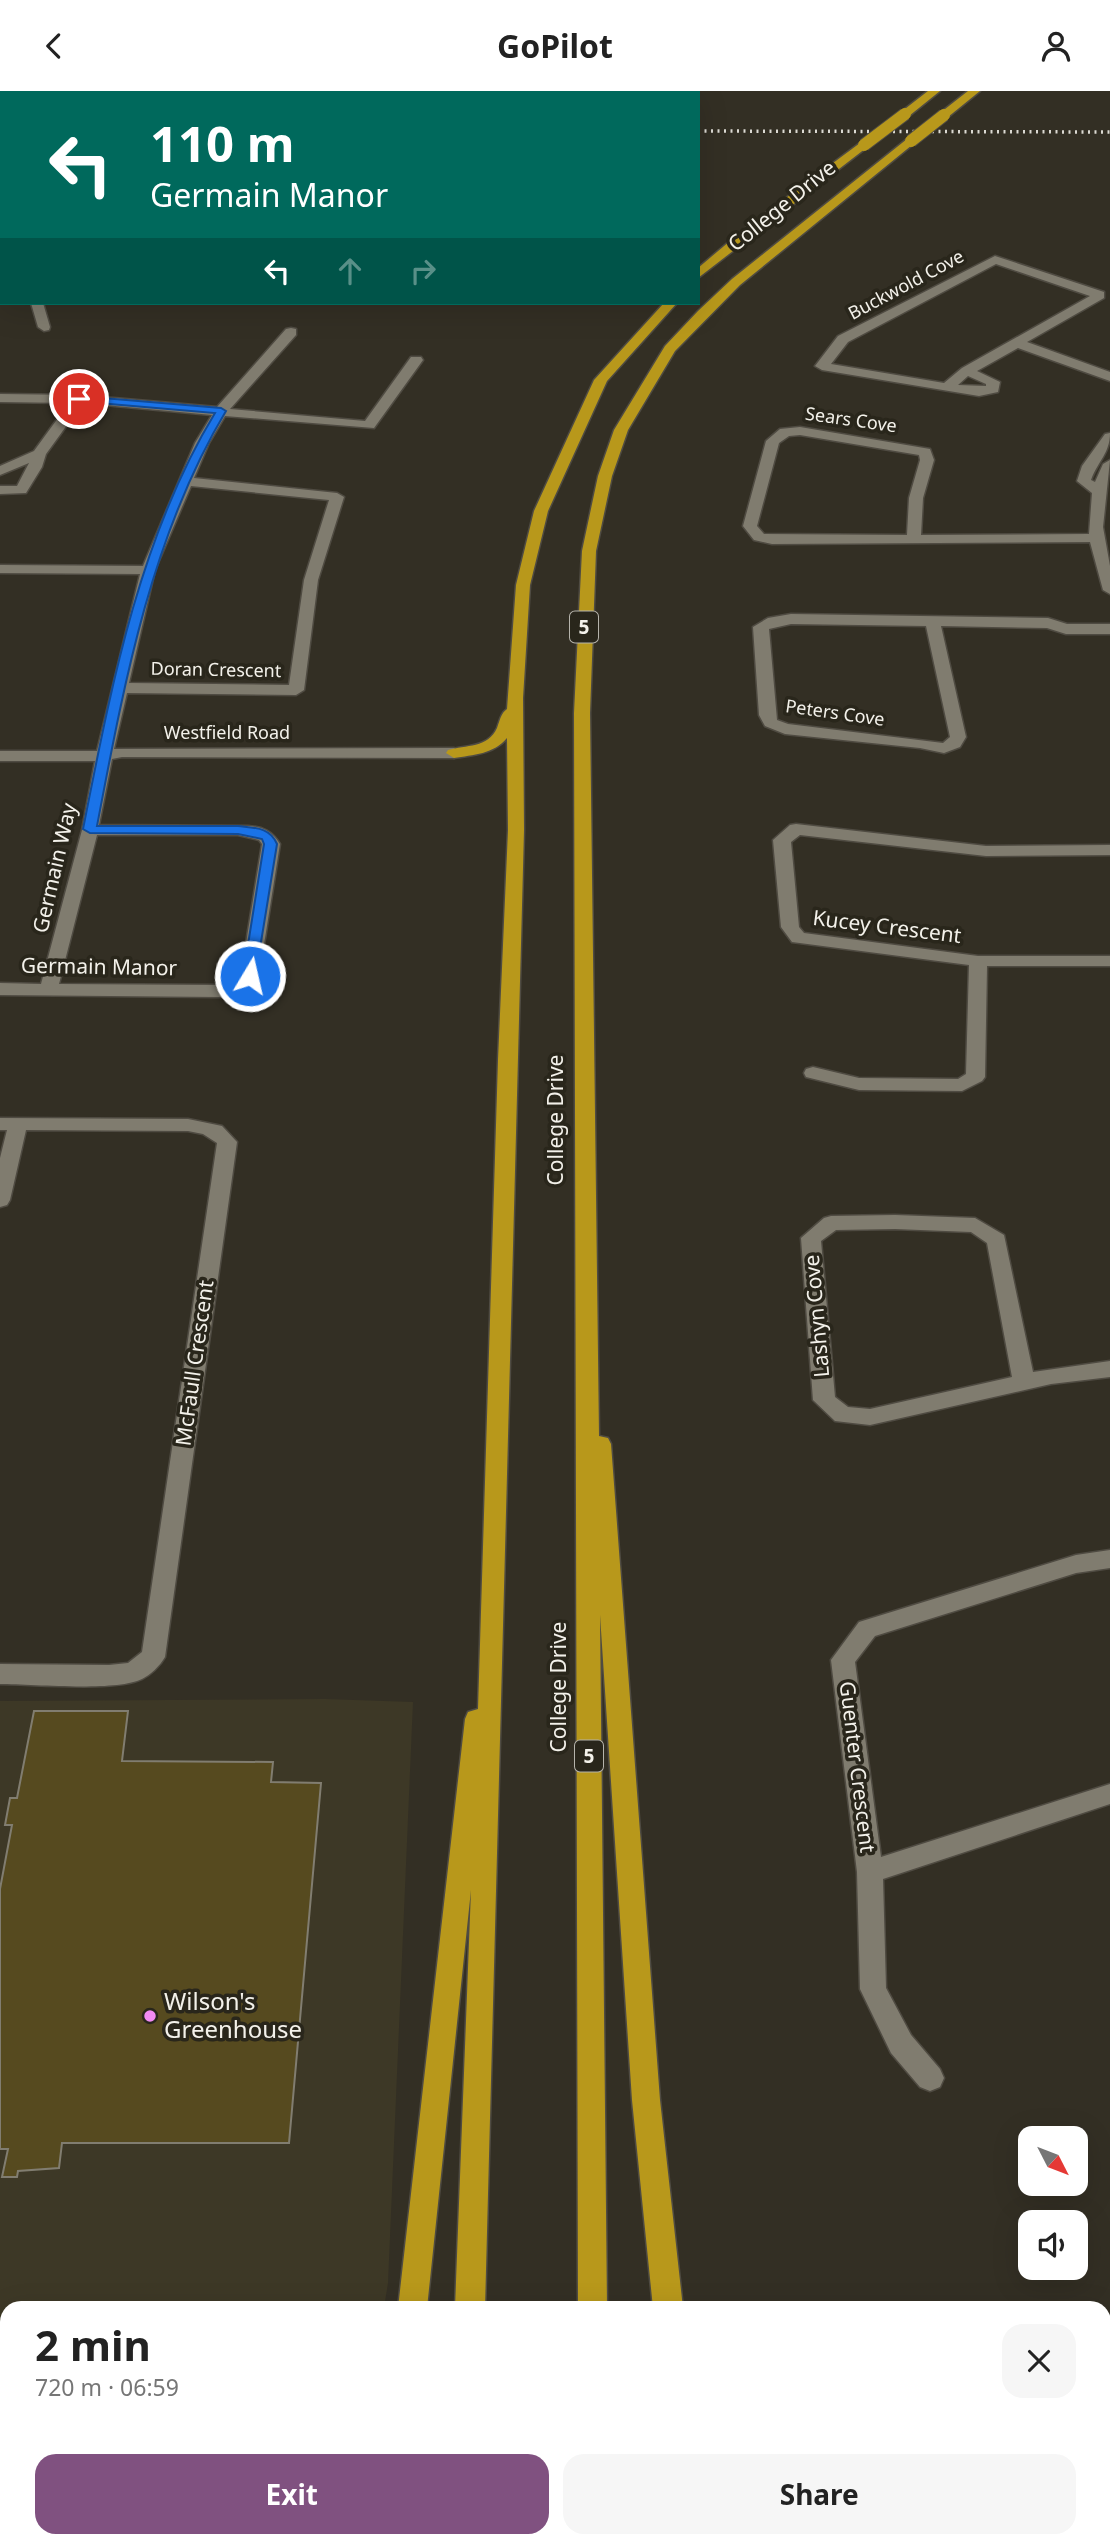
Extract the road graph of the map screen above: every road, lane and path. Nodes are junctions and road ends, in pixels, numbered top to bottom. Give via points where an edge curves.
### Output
1 (935, 91) edge
2 (975, 91) edge
3 (700, 272) edge
4 (1105, 297) edge
5 (38, 305) edge
6 (669, 305) edge
7 (44, 327) dead end
8 (290, 332) dead end
9 (1017, 343) junction
10 (416, 360) dead end
11 (967, 371) junction
12 (1110, 377) edge
13 (947, 387) junction
14 (0, 398) edge
15 (79, 399) junction
16 (221, 411) junction
17 (1110, 437) edge
18 (39, 454) junction
19 (1110, 464) edge
20 (0, 471) edge
21 (185, 481) junction
22 (0, 491) edge
23 (1098, 491) junction
24 (1095, 538) junction
25 (914, 539) junction
26 (0, 569) edge
27 (148, 570) junction
28 (1107, 573) edge
29 (1110, 590) edge
30 (1110, 620) edge
31 (933, 622) junction
32 (1048, 623) junction
33 (1110, 629) edge
34 (120, 688) junction
35 (515, 698) junction
36 (454, 753) joint
37 (0, 756) edge
38 (104, 756) junction
39 (90, 829) junction
40 (1110, 850) edge
41 (978, 961) junction
42 (1110, 961) edge
43 (0, 989) edge
44 (49, 989) junction
45 (813, 1073) dead end
46 (9, 1124) edge
47 (0, 1200) edge
48 (586, 1243) junction
49 (1110, 1369) edge
50 (1024, 1384) junction
51 (495, 1553) junction
52 (1110, 1559) edge
53 (0, 1674) edge
54 (1110, 1794) edge
55 (870, 1872) junction
56 (930, 2078) dead end
57 (413, 2301) edge
58 (470, 2301) edge
59 (592, 2301) edge
60 (667, 2301) edge

1 - 3 highway, College Drive, bridge
2 - 48 highway, College Drive / 5, bridge via 702,314 670,349 644,388 621,431 605,476 589,551 582,713
4 - 9 street, Buckwold Cove
4 - 13 street, Buckwold Cove via 995,261 843,339 822,366
5 - 7 street
6 - 35 highway via 601,380 541,511 523,585
8 - 16 street, Germain Way
9 - 11 street, Buckwold Cove
9 - 12 street
10 - 16 street via 369,425
11 - 13 street, Buckwold Cove
11 - 13 street, Buckwold Cove via 993,382 993,389 979,392
14 - 15 street
15 - 16 street
15 - 18 street
16 - 21 street, Germain Way
17 - 23 street via 1089,465 1084,481
18 - 20 street
18 - 22 street via 21,490
19 - 23 street
21 - 27 street, Germain Way
21 - 34 street, Doran Crescent via 337,497 311,580 296,690
23 - 24 street
24 - 25 street, Sears Cove
24 - 28 street
25 - 25 street, Sears Cove via 760,537 750,526 773,441 785,432 800,431 925,452
26 - 27 street
27 - 34 street, Germain Way
28 - 29 street
30 - 32 street, Peters Cove
31 - 31 street, Peters Cove via 791,619 761,627 771,723 785,729 944,748 954,744 958,737
31 - 32 street, Peters Cove
32 - 33 street, Peters Cove via 1066,629
34 - 38 street, Germain Way
35 - 36 highway via 498,741 486,748
35 - 51 highway via 516,830
36 - 38 street, Westfield Road via 122,752
37 - 38 street, Westfield Road
38 - 39 street, Germain Way
39 - 44 street, Germain Way
39 - 44 street, Germain Manor via 238,830 268,837 271,844 250,976 233,989 219,991
40 - 41 street, Kucey Crescent via 986,851 796,829 782,839 790,927 798,938
41 - 42 street, Kucey Crescent
41 - 45 street via 975,1077 962,1085 859,1084
43 - 44 street, Germain Manor
46 - 47 street
46 - 53 street, McFaull Crescent via 188,1125 213,1130 227,1142 153,1657 134,1672 109,1675
48 - 59 highway, College Drive / 5
48 - 60 highway via 646,2101
49 - 50 street, Lashyn Cove
50 - 50 street, Lashyn Cove via 997,1240 975,1225 895,1222 831,1223 811,1238 824,1400 843,1415 870,1417
51 - 57 highway
51 - 58 highway
52 - 55 street, Guenter Crescent via 1076,1564 867,1629 843,1660
54 - 55 street, Guenter Crescent
55 - 56 street via 873,1989 901,2044

